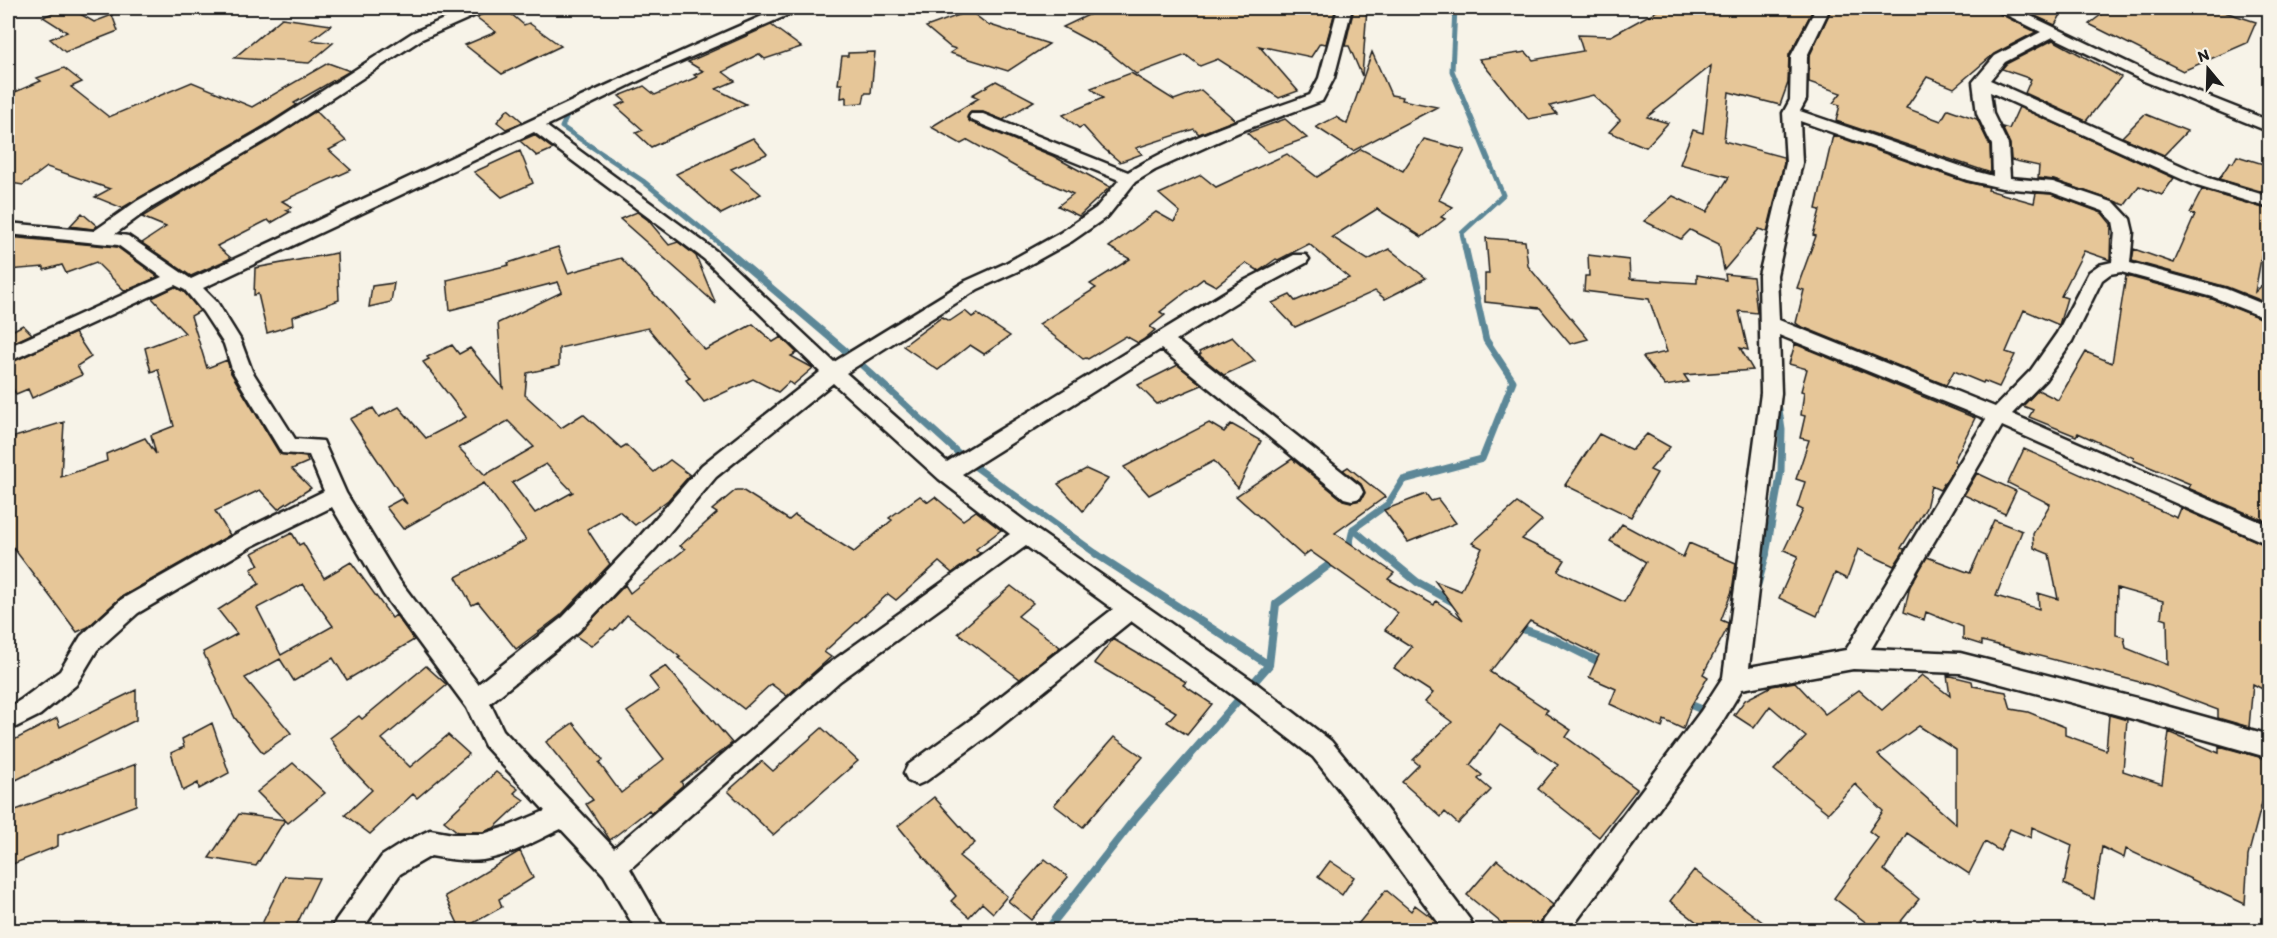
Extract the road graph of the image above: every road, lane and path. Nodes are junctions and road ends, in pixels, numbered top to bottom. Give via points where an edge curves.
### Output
1 (480, 8) edge
2 (792, 8) edge
3 (1345, 8) edge
4 (1823, 8) edge
5 (2004, 8) edge
6 (2054, 31) junction
7 (1981, 81) junction
8 (1791, 114) junction
9 (977, 117) dead end
10 (535, 125) junction
11 (2270, 127) edge
12 (1129, 178) junction
13 (2002, 183) junction
14 (2270, 203) edge
15 (8, 228) edge
16 (98, 237) junction
17 (1300, 259) dead end
18 (2121, 266) junction
19 (183, 282) junction
20 (2270, 314) edge
21 (1768, 323) junction
22 (1163, 340) junction
23 (8, 355) edge
24 (834, 372) junction
25 (1998, 416) junction
26 (946, 473) junction
27 (1352, 492) dead end
28 (336, 495) junction
29 (1026, 534) junction
30 (2270, 536) edge
31 (1131, 608) junction
32 (1853, 658) junction
33 (1735, 680) junction
34 (476, 700) junction
35 (8, 720) edge
36 (2270, 747) edge
37 (917, 773) dead end
38 (564, 815) junction
39 (613, 866) junction
40 (346, 930) edge
41 (651, 930) edge
42 (1460, 930) edge
43 (1554, 930) edge

1 - 16 street via 417,36 271,131 143,205
2 - 10 street
3 - 12 street via 1324,88 1316,98 1233,129
4 - 8 street via 1799,57 1798,100
5 - 6 street
6 - 7 street via 2000,59
6 - 11 street via 2179,91
7 - 13 street via 1985,114 2000,145
7 - 14 street via 2203,182
8 - 13 street
8 - 21 street via 1794,163 1768,275
9 - 12 street
10 - 19 street
10 - 24 street via 710,255
12 - 24 street via 1101,212 1066,237 972,285
13 - 18 street via 2053,187 2109,207 2121,219 2124,232
15 - 16 street
16 - 19 street via 122,240
17 - 22 street via 1247,286
18 - 20 street via 2219,293
18 - 25 street via 2105,269 2096,276 2066,336 2038,375
19 - 23 street
19 - 28 street via 210,307 233,344 243,372 289,447 316,447
21 - 25 street
21 - 33 street via 1771,393
22 - 26 street
22 - 27 street
24 - 26 street
24 - 34 street via 710,471 572,624
25 - 30 street
25 - 32 street
26 - 29 street
28 - 34 street via 391,587
28 - 35 street via 244,540 130,606 89,643 68,678
29 - 31 street
29 - 39 street via 832,674
31 - 37 street
31 - 42 street via 1322,749
32 - 33 street
32 - 36 street via 1959,663
33 - 43 street
34 - 38 street via 494,738
38 - 39 street
38 - 40 street via 483,847 430,843 410,853 391,865
39 - 41 street

